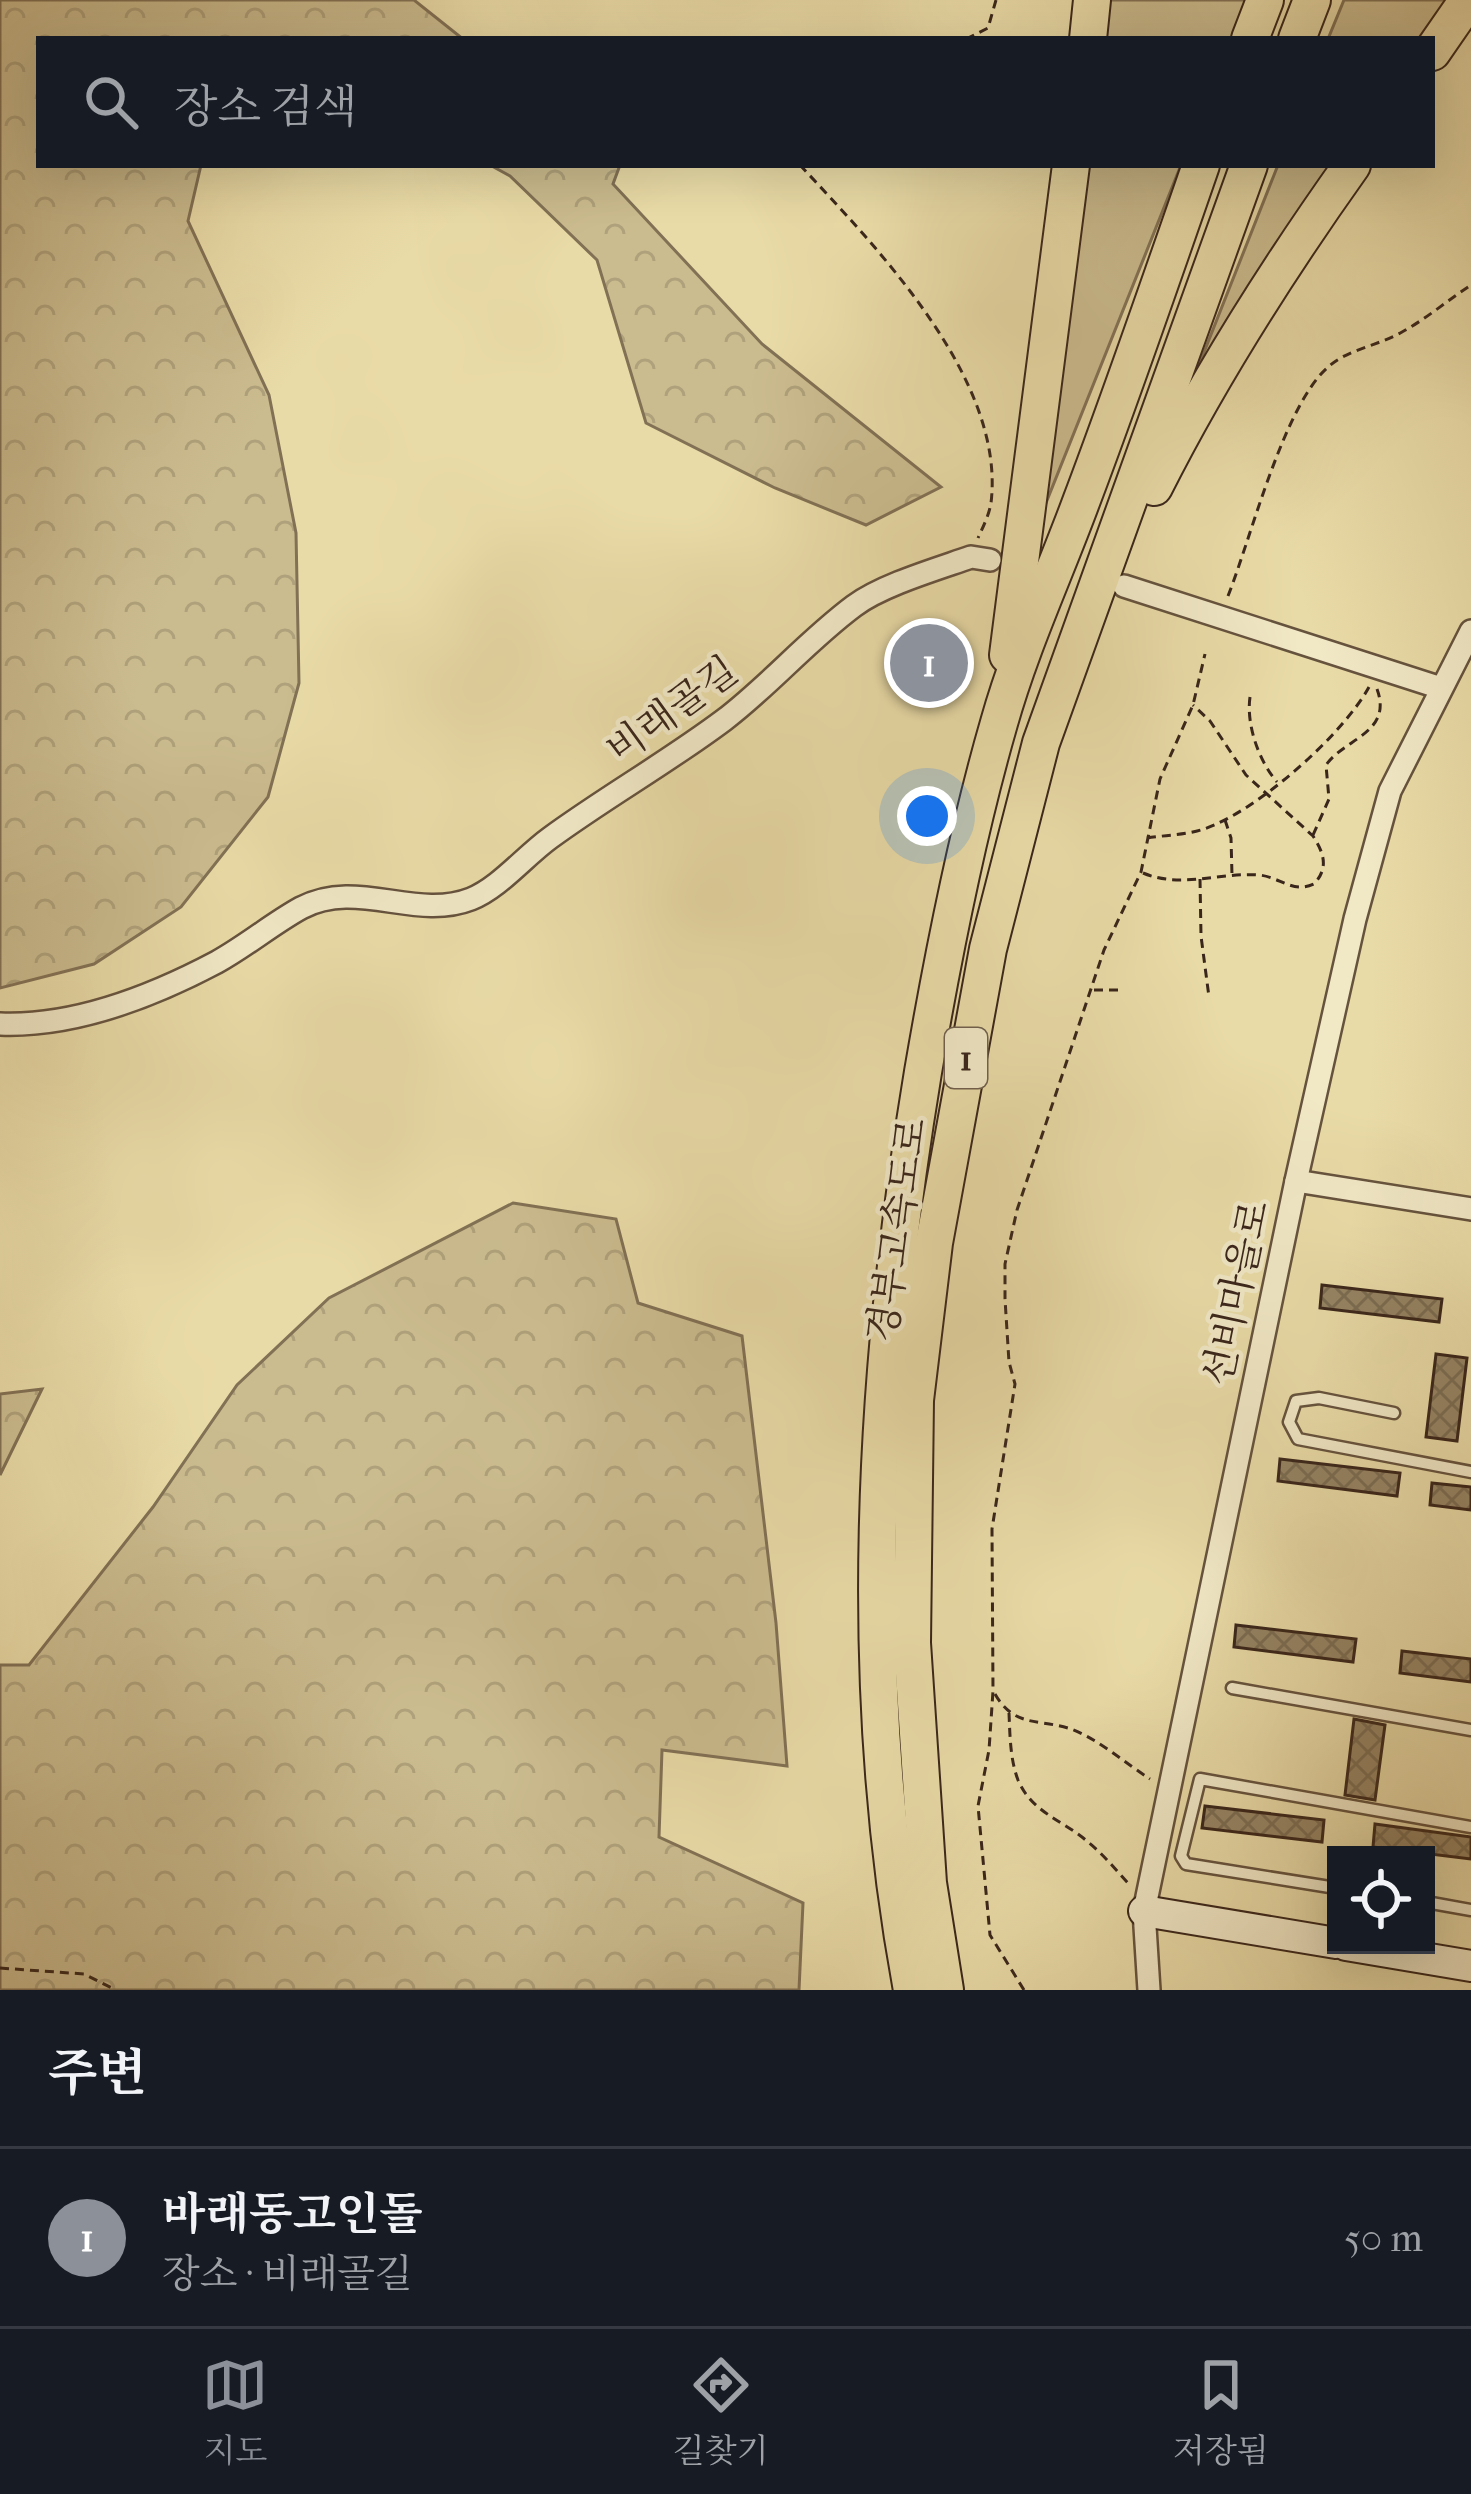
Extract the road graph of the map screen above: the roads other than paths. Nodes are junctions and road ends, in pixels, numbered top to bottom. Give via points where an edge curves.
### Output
1 (1093, 0) edge
2 (1265, 0) edge
3 (1312, 0) edge
4 (1468, 0) edge
5 (1088, 36) edge
6 (1251, 36) edge
7 (1298, 36) edge
8 (1435, 48) edge
9 (1071, 168) edge
10 (1200, 168) edge
11 (1248, 168) edge
12 (1350, 168) edge
13 (980, 558) road end
14 (1124, 586) dead end
15 (1471, 631) edge
16 (1441, 688) junction
17 (1000, 720) junction
18 (1041, 743) junction
19 (0, 1024) edge
20 (1296, 1181) junction
21 (1471, 1209) edge
22 (1394, 1413) dead end
23 (1471, 1472) edge
24 (1232, 1688) dead end
25 (1471, 1730) edge
26 (1471, 1827) edge
27 (1327, 1887) edge
28 (1142, 1901) junction
29 (1435, 1904) edge
30 (1471, 1910) edge
31 (1327, 1941) edge
32 (1400, 1954) edge
33 (1471, 1966) edge
34 (912, 1990) edge
35 (945, 1990) edge
36 (1149, 1990) edge

1 - 5 highway
2 - 6 highway
3 - 7 highway
4 - 8 highway
9 - 17 highway
10 - 17 highway, 경부고속도로 / 1
11 - 18 highway, 경부고속도로 / 1
12 - 18 highway via 1197,401 1111,572
13 - 19 street, 비래골길 via 858,602 721,723 473,898 409,904 336,897 306,905 218,962 140,995 44,1024
14 - 16 street
15 - 16 street, 선비마을로
16 - 20 street, 선비마을로 via 1390,791
17 - 34 highway, 경부고속도로 / 1 via 944,950 893,1274 883,1409 882,1758
18 - 35 highway, 경부고속도로 / 1 via 960,1092 915,1400 916,1732
20 - 21 street
20 - 28 street, 선비마을로
22 - 23 lane via 1319,1398 1296,1401 1289,1422 1298,1439
24 - 25 lane
26 - 27 lane via 1200,1779 1181,1856 1186,1864
28 - 31 main road
28 - 36 street, 선비마을로
29 - 30 lane
32 - 33 main road

